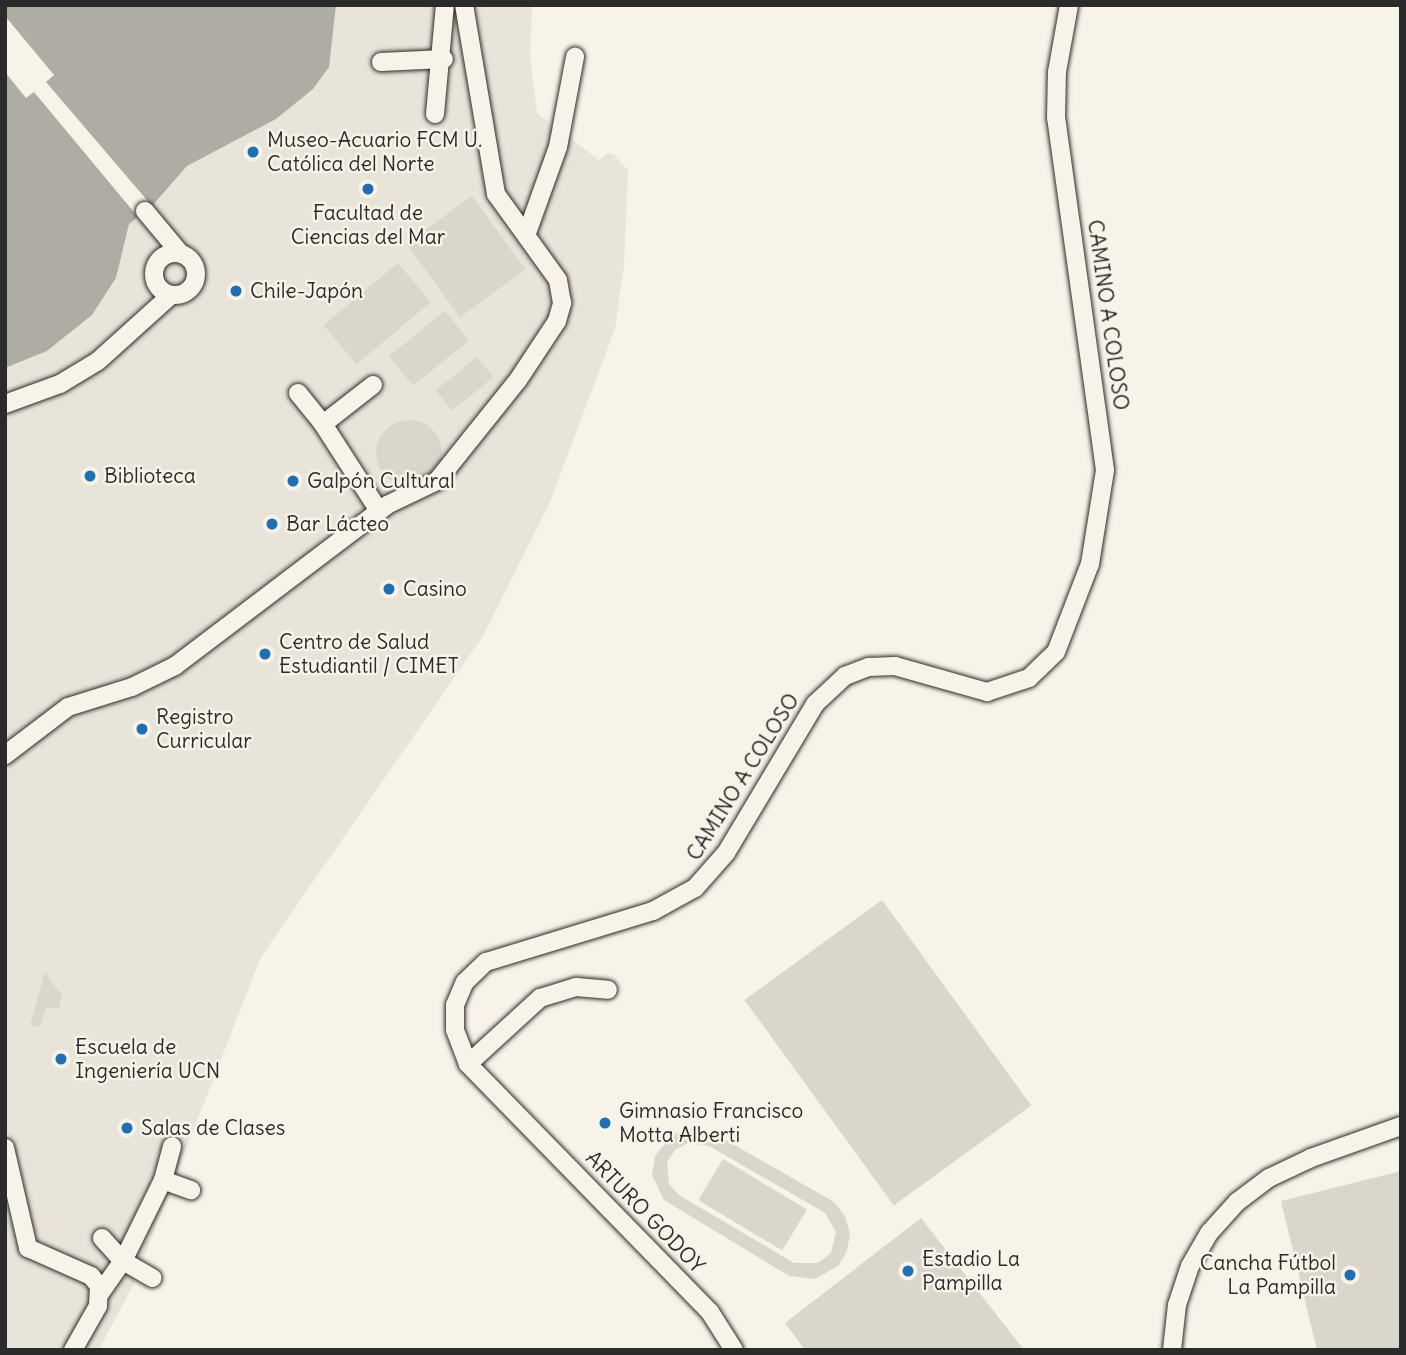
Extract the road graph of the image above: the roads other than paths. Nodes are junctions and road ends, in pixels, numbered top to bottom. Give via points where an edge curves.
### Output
1 (445, 5) edge
2 (464, 5) edge
3 (1069, 5) edge
4 (575, 57) dead end
5 (444, 59) junction
6 (381, 62) dead end
7 (435, 114) dead end
8 (145, 211) dead end
9 (527, 233) junction
10 (180, 253) junction
11 (170, 296) junction
12 (373, 385) dead end
13 (298, 393) dead end
14 (5, 404) edge
15 (323, 424) junction
16 (380, 511) junction
17 (5, 755) edge
18 (608, 990) dead end
19 (468, 1063) junction
20 (516, 1111) joint
21 (1401, 1126) edge
22 (172, 1146) dead end
23 (5, 1148) edge
24 (163, 1180) junction
25 (191, 1190) dead end
26 (102, 1238) dead end
27 (123, 1261) junction
28 (153, 1278) dead end
29 (100, 1292) junction
30 (73, 1350) edge
31 (734, 1350) edge
32 (1172, 1350) edge

1 - 5 street
2 - 9 street via 496,194
3 - 19 street, CAMINO A COLOSO via 1057,72 1056,118 1105,470 1090,564 1062,642 1039,671 998,690 987,692 895,666 857,671 834,684 814,704 722,859 695,888 653,911 495,958 471,974 457,996 454,1013 454,1030
4 - 9 street via 558,147
5 - 6 street
5 - 7 street
8 - 10 street
9 - 16 street via 560,286 562,303 556,321 444,475
10 - 11 street via 162,258 154,272 157,286
10 - 11 street via 194,262 197,278 188,292
11 - 14 street via 98,361 49,388
12 - 15 street
13 - 15 street
15 - 16 street
16 - 17 street via 175,666 132,687 68,707
18 - 19 street via 576,987 540,998
19 - 20 street, CAMINO A COLOSO
20 - 31 street, ARTURO GODOY via 710,1312
21 - 32 street via 1311,1158 1269,1178 1237,1202 1210,1232 1190,1266 1177,1305
22 - 24 street
23 - 29 street via 18,1170 28,1248 91,1276
24 - 25 street
24 - 27 street
26 - 27 street
27 - 28 street
27 - 29 street
29 - 30 street via 98,1306

